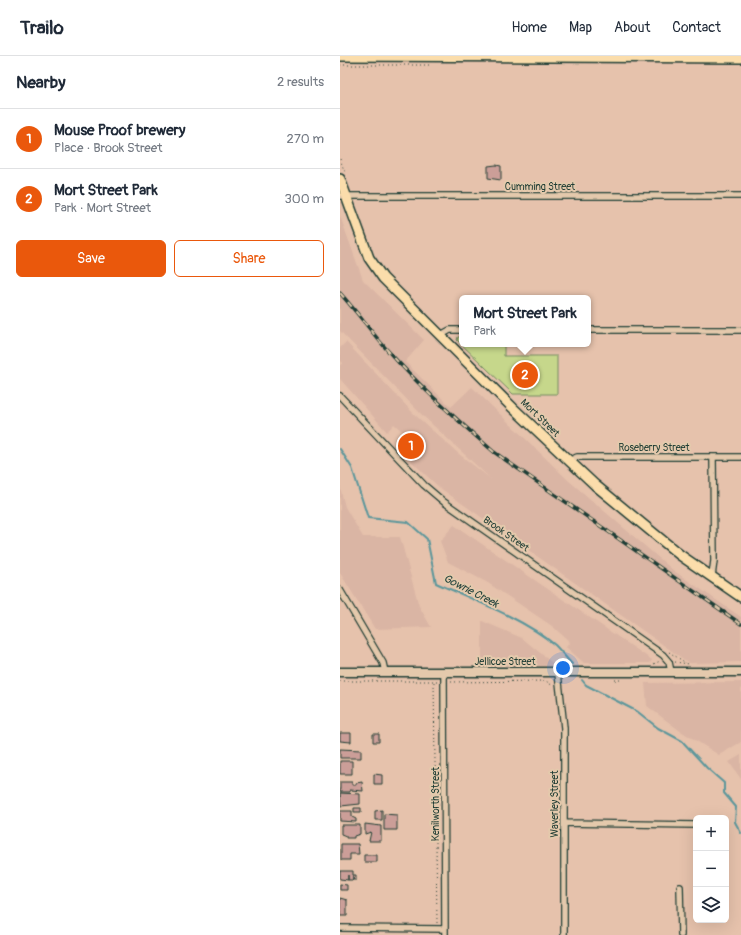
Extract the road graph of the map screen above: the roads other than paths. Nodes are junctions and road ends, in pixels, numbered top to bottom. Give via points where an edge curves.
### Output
1 (340, 56) edge
2 (414, 56) edge
3 (727, 56) edge
4 (741, 58) edge
5 (340, 179) edge
6 (343, 196) edge
7 (741, 196) edge
8 (459, 330) edge
9 (591, 330) edge
10 (741, 330) edge
11 (440, 335) junction
12 (340, 396) edge
13 (741, 457) edge
14 (714, 458) junction
15 (569, 461) junction
16 (712, 576) junction
17 (340, 590) edge
18 (741, 597) edge
19 (340, 672) edge
20 (385, 672) junction
21 (444, 672) junction
22 (562, 672) junction
23 (671, 672) junction
24 (741, 672) edge
25 (564, 823) junction
26 (693, 825) edge
27 (680, 887) dead end
28 (340, 928) edge
29 (445, 932) edge
30 (564, 935) edge
31 (681, 935) edge

1 - 2 main road
2 - 3 main road
3 - 4 main road
5 - 6 main road, Mort Street
6 - 7 street, Cumming Street
6 - 11 main road, Mort Street via 375,270
8 - 11 street via 450,330
9 - 10 street
11 - 15 main road, Mort Street
12 - 23 street, Brook Street via 424,485 444,502 663,655 669,662
13 - 14 street, Roseberry Street
14 - 15 street, Roseberry Street via 577,457
14 - 16 street
15 - 16 main road, Mort Street via 680,555
16 - 18 main road, Mort Street
17 - 20 street via 383,663
19 - 20 main road, Jellicoe Street
20 - 21 main road, Jellicoe Street
21 - 22 main road, Jellicoe Street
21 - 29 street, Kenilworth Street
22 - 23 main road, Jellicoe Street
22 - 25 street, Waverley Street via 560,692 564,728
23 - 24 main road, Jellicoe Street
25 - 26 street
25 - 30 street, Waverley Street
27 - 31 street
28 - 29 street via 437,929

